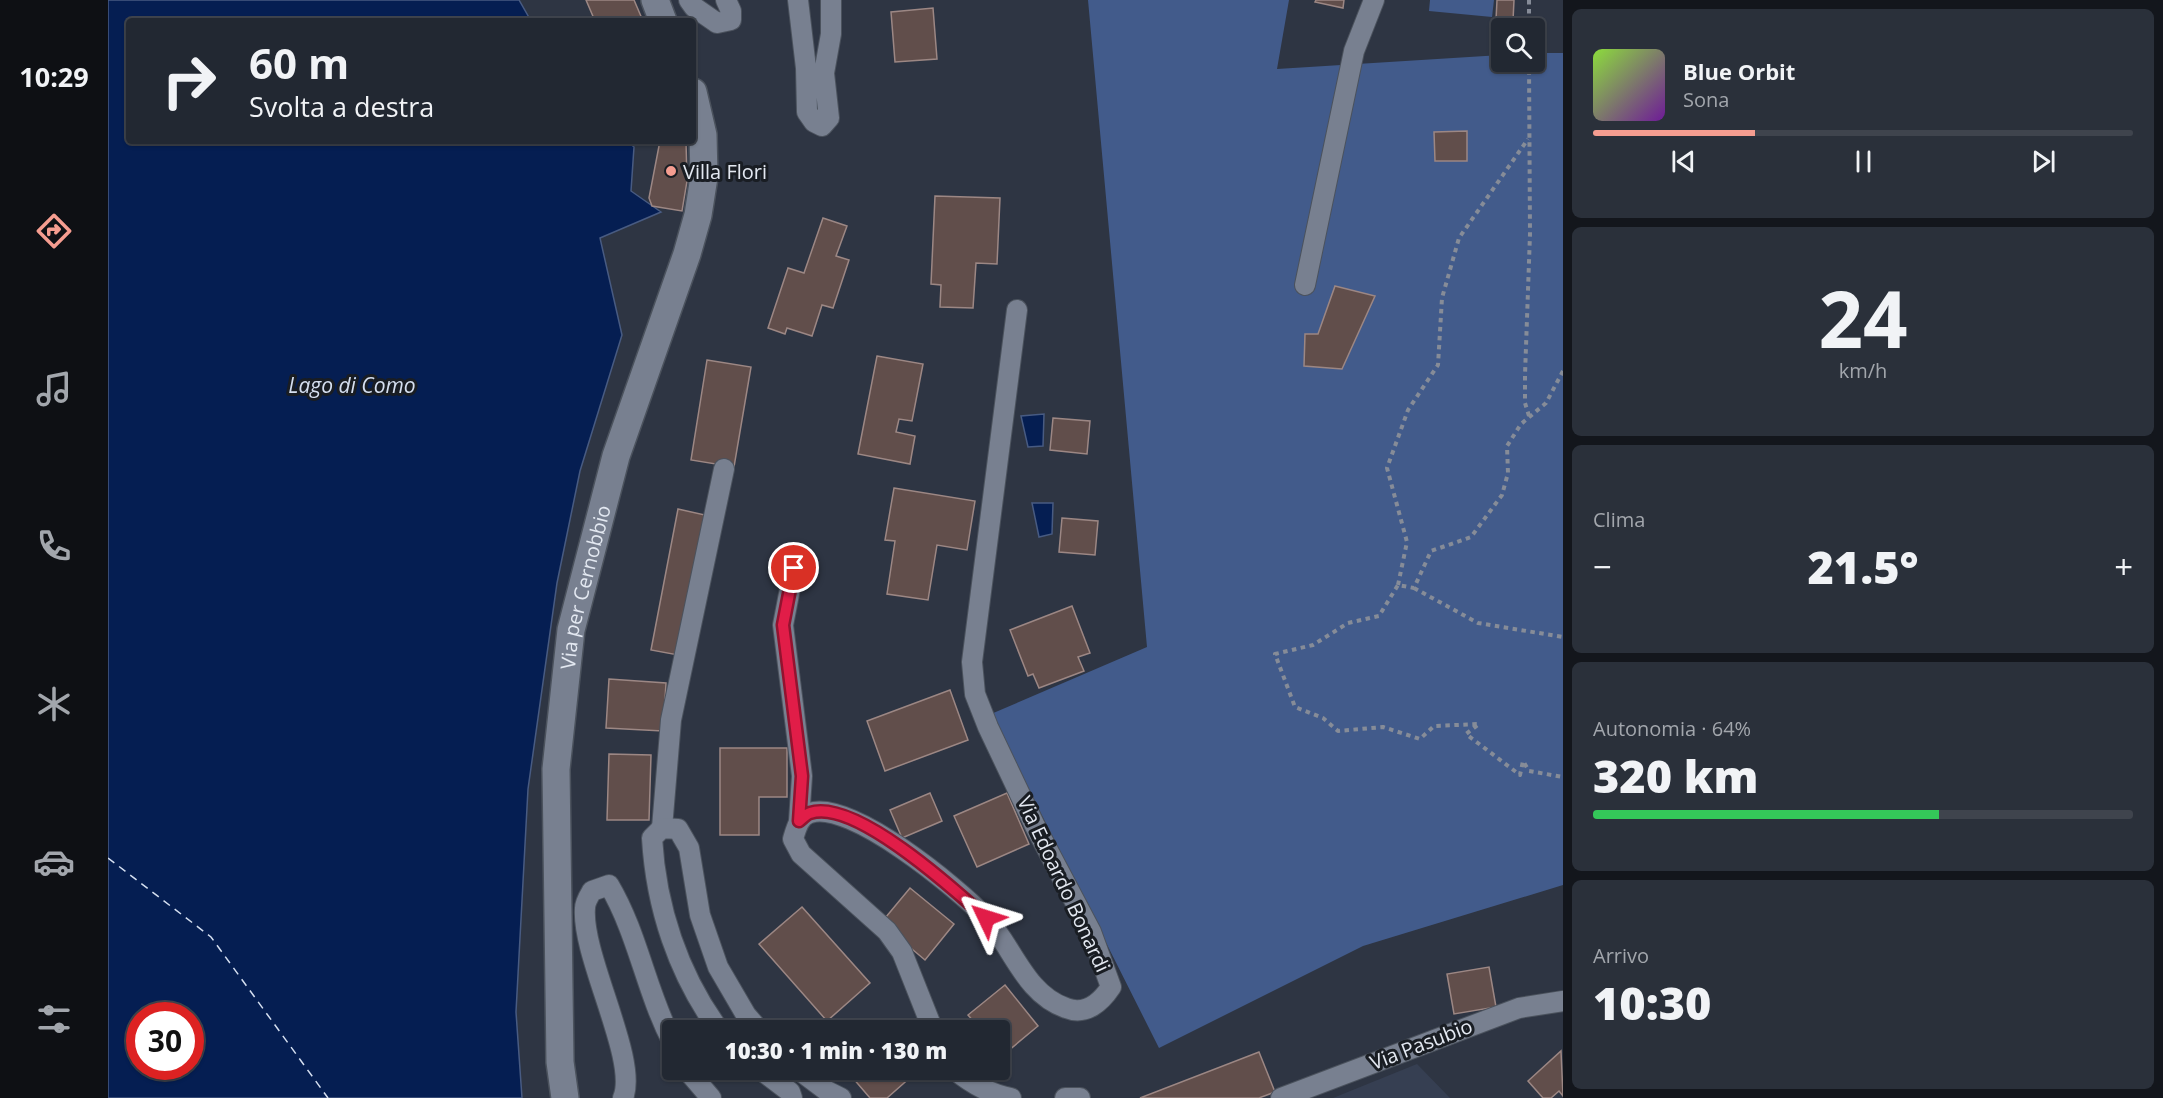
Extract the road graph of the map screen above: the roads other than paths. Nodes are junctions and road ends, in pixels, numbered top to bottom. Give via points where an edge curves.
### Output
1 (655, 0) edge
2 (690, 0) edge
3 (726, 0) edge
4 (798, 0) edge
5 (831, 0) edge
6 (1374, 0) edge
7 (662, 18) edge
8 (696, 105) edge
9 (1305, 285) dead end
10 (1017, 310) dead end
11 (724, 469) dead end
12 (794, 568) dead end
13 (799, 821) junction
14 (662, 828) junction
15 (1563, 1001) edge
16 (711, 1020) edge
17 (750, 1020) edge
18 (929, 1020) edge
19 (662, 1021) edge
20 (696, 1080) edge
21 (774, 1080) edge
22 (812, 1080) edge
23 (967, 1080) edge
24 (565, 1098) edge
25 (622, 1098) edge
26 (711, 1098) edge
27 (792, 1098) edge
28 (841, 1098) edge
29 (1011, 1098) edge
30 (1065, 1098) edge
31 (1080, 1098) edge
32 (1281, 1098) edge

1 - 7 main road
2 - 3 street via 717,23 731,20
4 - 5 street via 807,112 822,126 829,118 824,73 831,34
6 - 9 street via 1354,51
8 - 24 main road, Via per Cernobbio via 703,135 704,177 698,215 616,456 572,630 556,769 560,1062
10 - 13 street, Via Edoardo Bonardi via 972,662 975,694 1035,826 1091,932 1111,987 1102,1000 1085,1010 1068,1009 1047,999 1030,982 986,918 894,843 857,821 830,812 809,813
11 - 14 street via 670,720
12 - 13 street via 783,625 801,767
13 - 18 street via 793,838 801,854 887,931 902,952
14 - 16 street via 652,838 659,898 675,952
14 - 17 street via 678,830 689,848 700,915 718,967
15 - 32 street, Via Pasubio via 1519,1008
19 - 25 street via 620,905 609,885 592,891 585,907 588,937 623,1059 627,1089
20 - 26 street
21 - 27 street
22 - 28 street
23 - 29 street via 995,1095
30 - 31 street

